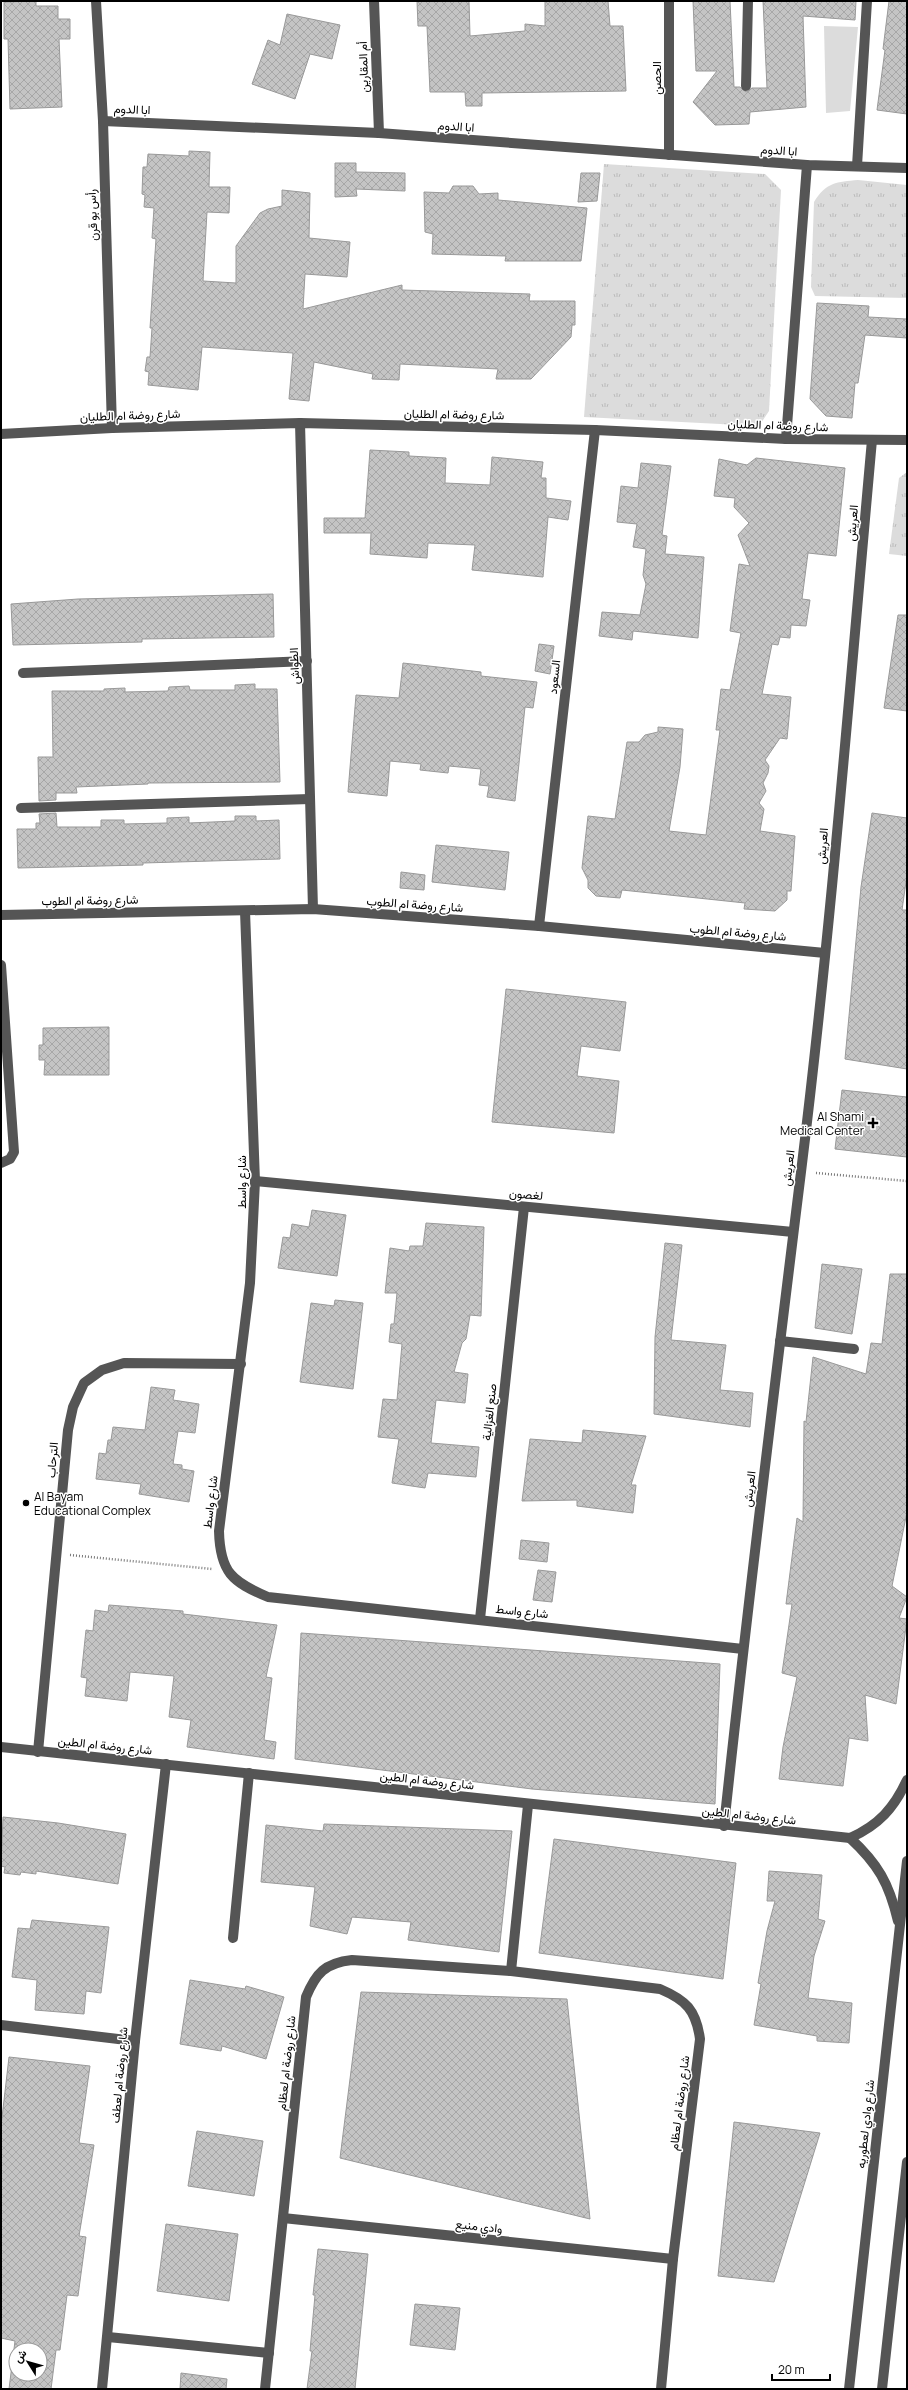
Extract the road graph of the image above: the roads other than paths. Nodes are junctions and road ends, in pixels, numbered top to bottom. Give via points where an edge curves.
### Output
1 (96, 1) edge
2 (374, 1) edge
3 (669, 1) edge
4 (748, 1) edge
5 (866, 1) edge
6 (746, 86) dead end
7 (103, 121) junction
8 (379, 133) junction
9 (669, 155) junction
10 (807, 165) junction
11 (857, 166) junction
12 (907, 168) edge
13 (300, 423) junction
14 (112, 428) junction
15 (595, 430) junction
16 (1, 434) edge
17 (786, 439) junction
18 (872, 440) junction
19 (907, 440) edge
20 (307, 660) junction
21 (23, 673) dead end
22 (310, 799) junction
23 (21, 808) dead end
24 (313, 909) junction
25 (245, 910) junction
26 (1, 915) edge
27 (539, 926) junction
28 (825, 953) junction
29 (1, 965) edge
30 (1, 1163) edge
31 (256, 1181) junction
32 (524, 1207) junction
33 (793, 1232) junction
34 (780, 1341) junction
35 (854, 1349) dead end
36 (241, 1364) junction
37 (480, 1619) junction
38 (743, 1649) junction
39 (1, 1747) edge
40 (38, 1752) junction
41 (166, 1764) junction
42 (249, 1773) junction
43 (907, 1780) edge
44 (528, 1805) junction
45 (724, 1826) junction
46 (850, 1838) junction
47 (907, 1861) edge
48 (900, 1928) junction
49 (233, 1938) dead end
50 (511, 1971) junction
51 (1, 2025) edge
52 (135, 2041) junction
53 (907, 2162) edge
54 (905, 2205) edge
55 (283, 2218) junction
56 (673, 2259) junction
57 (108, 2337) junction
58 (269, 2353) junction
59 (102, 2389) edge
60 (265, 2389) edge
61 (661, 2389) edge
62 (849, 2389) edge
63 (882, 2389) edge

1 - 7 street, رأس بو قرن
2 - 8 street, أم المقارين
3 - 9 street, الحصن
4 - 6 street
5 - 11 street
7 - 8 street, ابا الدوم
7 - 14 street, رأس بو قرن
8 - 9 street, ابا الدوم
9 - 10 street, ابا الدوم
10 - 11 street, ابا الدوم
10 - 17 street, ابا الدوم
11 - 12 street, ابا الدوم
13 - 14 street, شارع روضة ام الطليان
13 - 15 street, شارع روضة ام الطليان
13 - 20 street, الطواش
14 - 16 street, شارع روضة ام الطليان
15 - 17 street, شارع روضة ام الطليان
15 - 27 street, السعود
17 - 18 street, شارع روضة ام الطليان
18 - 19 street, شارع روضة ام الطليان
18 - 28 street, العريش
20 - 21 street
20 - 22 street, الطواش
22 - 23 street
22 - 24 street, الطواش
24 - 25 street, شارع روضة ام الطوب
24 - 27 street, شارع روضة ام الطوب
25 - 26 street, شارع روضة ام الطوب
25 - 31 street, شارع واسط
27 - 28 street, شارع روضة ام الطوب
28 - 33 street, العريش
29 - 30 street via 14,1152 10,1160
31 - 32 street, لغصون
31 - 36 street, شارع واسط via 250,1283
32 - 33 street, لغصون
32 - 37 street, صنع الغزالية
33 - 34 street, العريش
34 - 35 street
34 - 38 street, العريش
36 - 37 street, شارع واسط via 218,1531 219,1548 227,1571 244,1587 268,1597
36 - 40 street, الترحاب via 124,1363 102,1370 84,1383 73,1407 68,1430
37 - 38 street, شارع واسط
38 - 45 street, العريش
39 - 40 street, شارع روضة ام الطين
40 - 41 street, شارع روضة ام الطين
41 - 42 street, شارع روضة ام الطين
41 - 52 street, شارع روضة ام لعطف
42 - 44 street, شارع روضة ام الطين
42 - 49 street
43 - 46 street, شارع روضة ام الطين via 893,1806 881,1820 868,1830
44 - 45 street, شارع روضة ام الطين
44 - 50 street
45 - 46 street, شارع روضة ام الطين
46 - 48 street via 877,1865 886,1881
47 - 48 street, شارع وادي لعطوريه
48 - 62 street, شارع وادي لعطوريه
50 - 55 street, شارع روضة ام لعظام via 352,1960 338,1961 323,1969 312,1983 306,1998
50 - 56 street, شارع روضة ام لعظام via 660,1989 676,1996 689,2007 698,2021 700,2039
51 - 52 street
52 - 57 street, شارع روضة ام لعطف
53 - 54 street
54 - 63 street
55 - 56 street, وادي منيع
55 - 58 street, شارع روضة ام لعظام
56 - 61 street, شارع روضة ام لعظام
57 - 58 street
57 - 59 street, شارع روضة ام لعطف
58 - 60 street, شارع روضة ام لعظام

